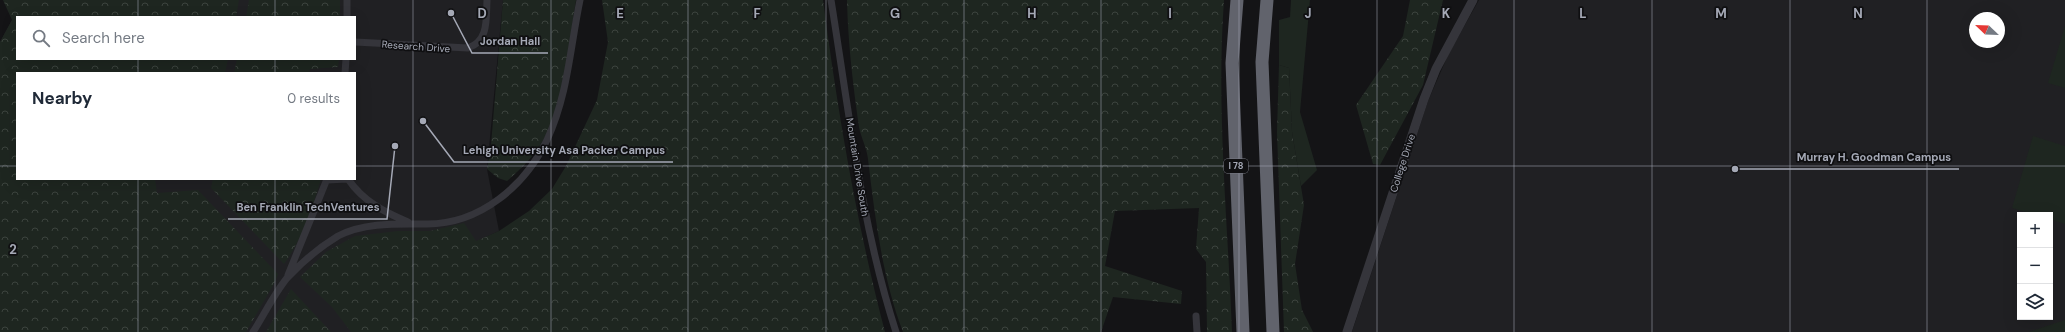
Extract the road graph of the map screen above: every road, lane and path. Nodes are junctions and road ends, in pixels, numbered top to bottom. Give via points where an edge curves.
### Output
1 (347, 0) edge
2 (487, 0) edge
3 (580, 0) edge
4 (831, 0) edge
5 (1237, 0) edge
6 (1266, 0) edge
7 (1473, 0) edge
8 (347, 16) edge
9 (356, 42) edge
10 (346, 60) edge
11 (345, 72) edge
12 (327, 180) edge
13 (349, 180) edge
14 (412, 224) junction
15 (286, 279) junction
16 (1196, 316) dead end
17 (253, 332) edge
18 (896, 332) edge
19 (1197, 332) edge
20 (1243, 332) edge
21 (1273, 332) edge
22 (1347, 332) edge

1 - 8 street
2 - 9 street, Research Drive via 483,37 468,48
3 - 14 street via 560,109 547,141 523,178 505,196 475,214 442,223
4 - 18 street, Mountain Drive South via 869,234 881,287
5 - 20 highway, I 78 via 1232,63
6 - 21 highway via 1262,62
7 - 22 street, College Drive via 1436,69 1424,99
10 - 11 street
12 - 15 street
13 - 14 street via 375,207
14 - 15 street via 361,228 339,236 310,256
15 - 17 street
16 - 19 street

